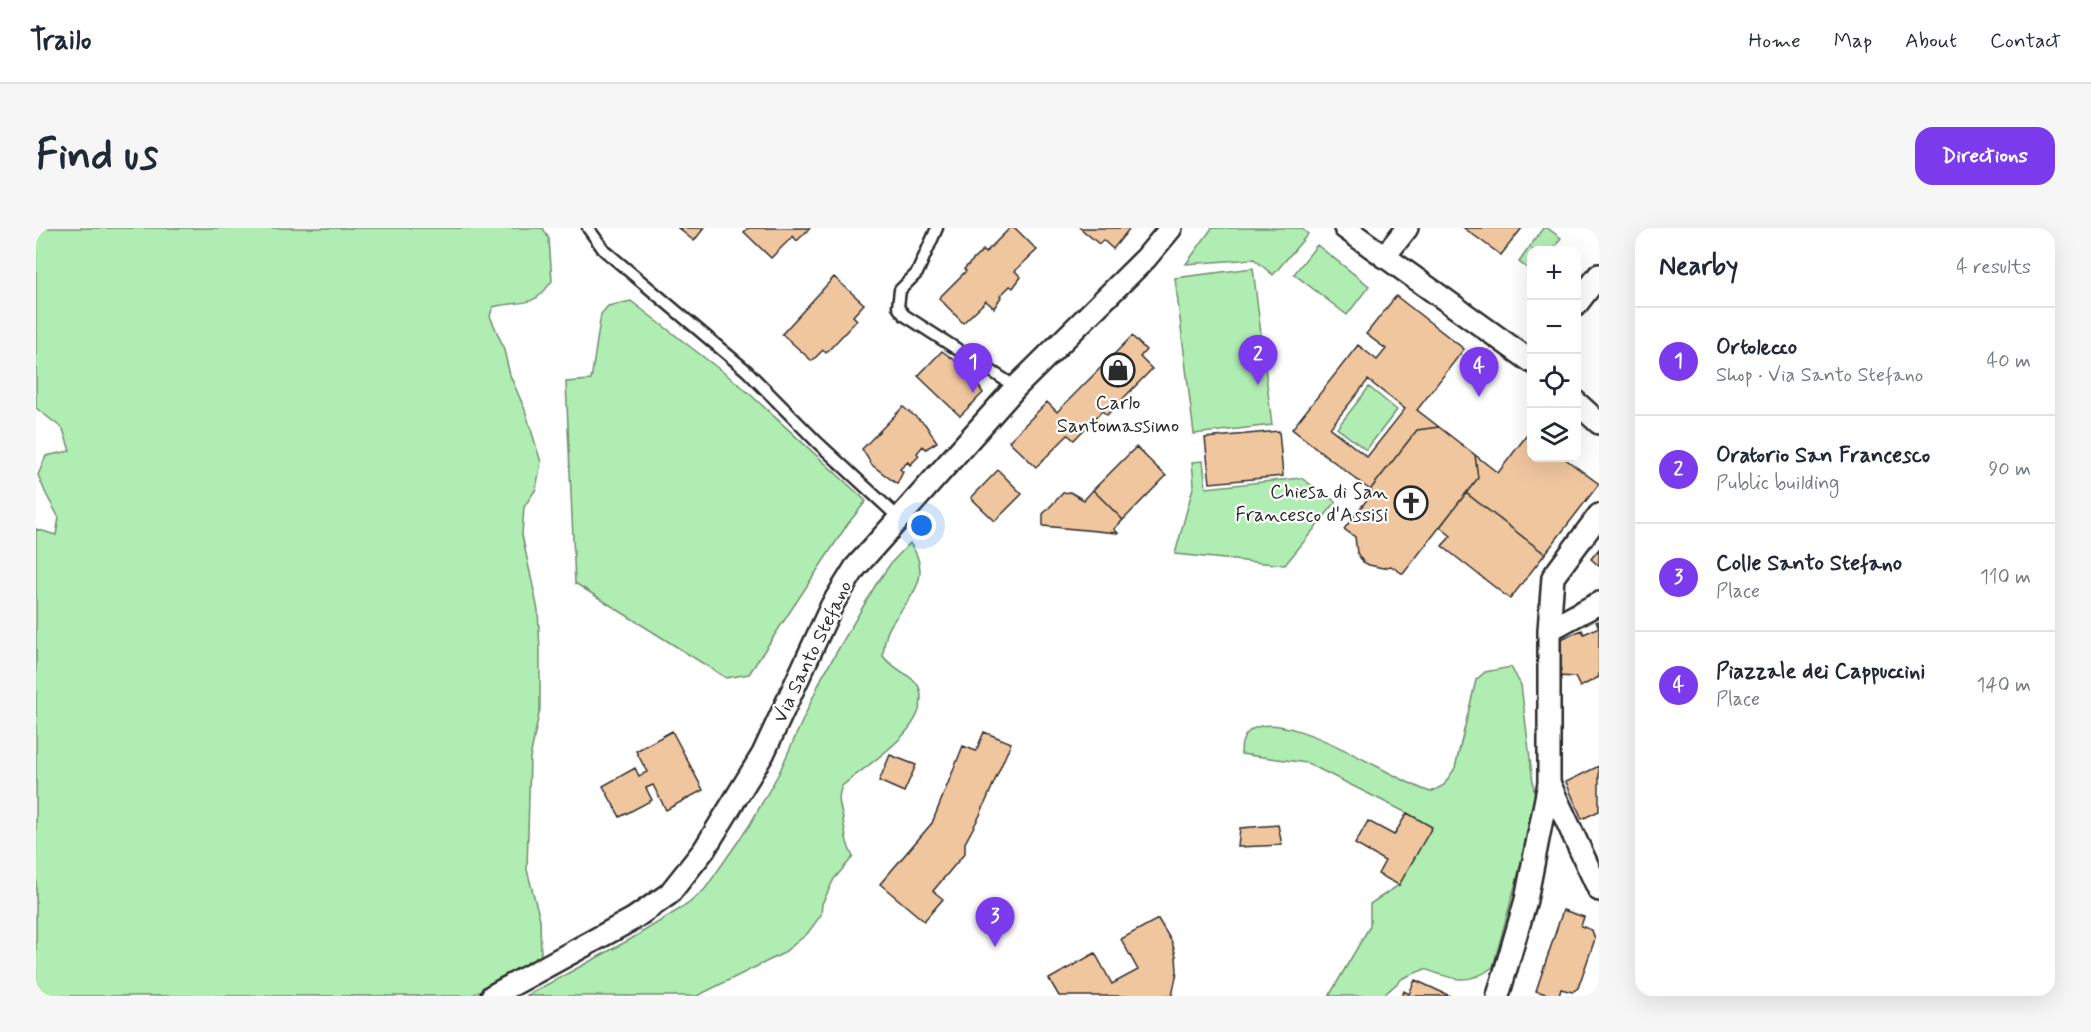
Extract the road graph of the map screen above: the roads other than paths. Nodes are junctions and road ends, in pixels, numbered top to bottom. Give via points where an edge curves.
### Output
1 (588, 228) edge
2 (937, 228) edge
3 (1171, 228) edge
4 (1345, 228) edge
5 (1407, 228) edge
6 (1384, 257) junction
7 (1599, 275) edge
8 (1580, 300) edge
9 (1527, 358) edge
10 (1016, 387) junction
11 (1581, 407) edge
12 (1599, 423) edge
13 (1599, 515) edge
14 (900, 519) junction
15 (1599, 603) edge
16 (1549, 630) junction
17 (1549, 783) junction
18 (1599, 890) edge
19 (492, 996) edge
20 (1498, 996) edge

1 - 14 lane via 604,250 747,371
2 - 10 lane via 917,273 900,290 898,307 904,315
3 - 10 street, Via Santo Stefano via 1146,258
4 - 6 street
5 - 6 street
6 - 9 street
7 - 8 street
10 - 14 street, Via Santo Stefano
11 - 12 street
13 - 16 street via 1553,577
14 - 19 street, Via Santo Stefano via 855,568 832,605 763,754 704,850 669,894 633,919
15 - 16 street
16 - 17 street
17 - 18 street
17 - 20 street via 1526,900

